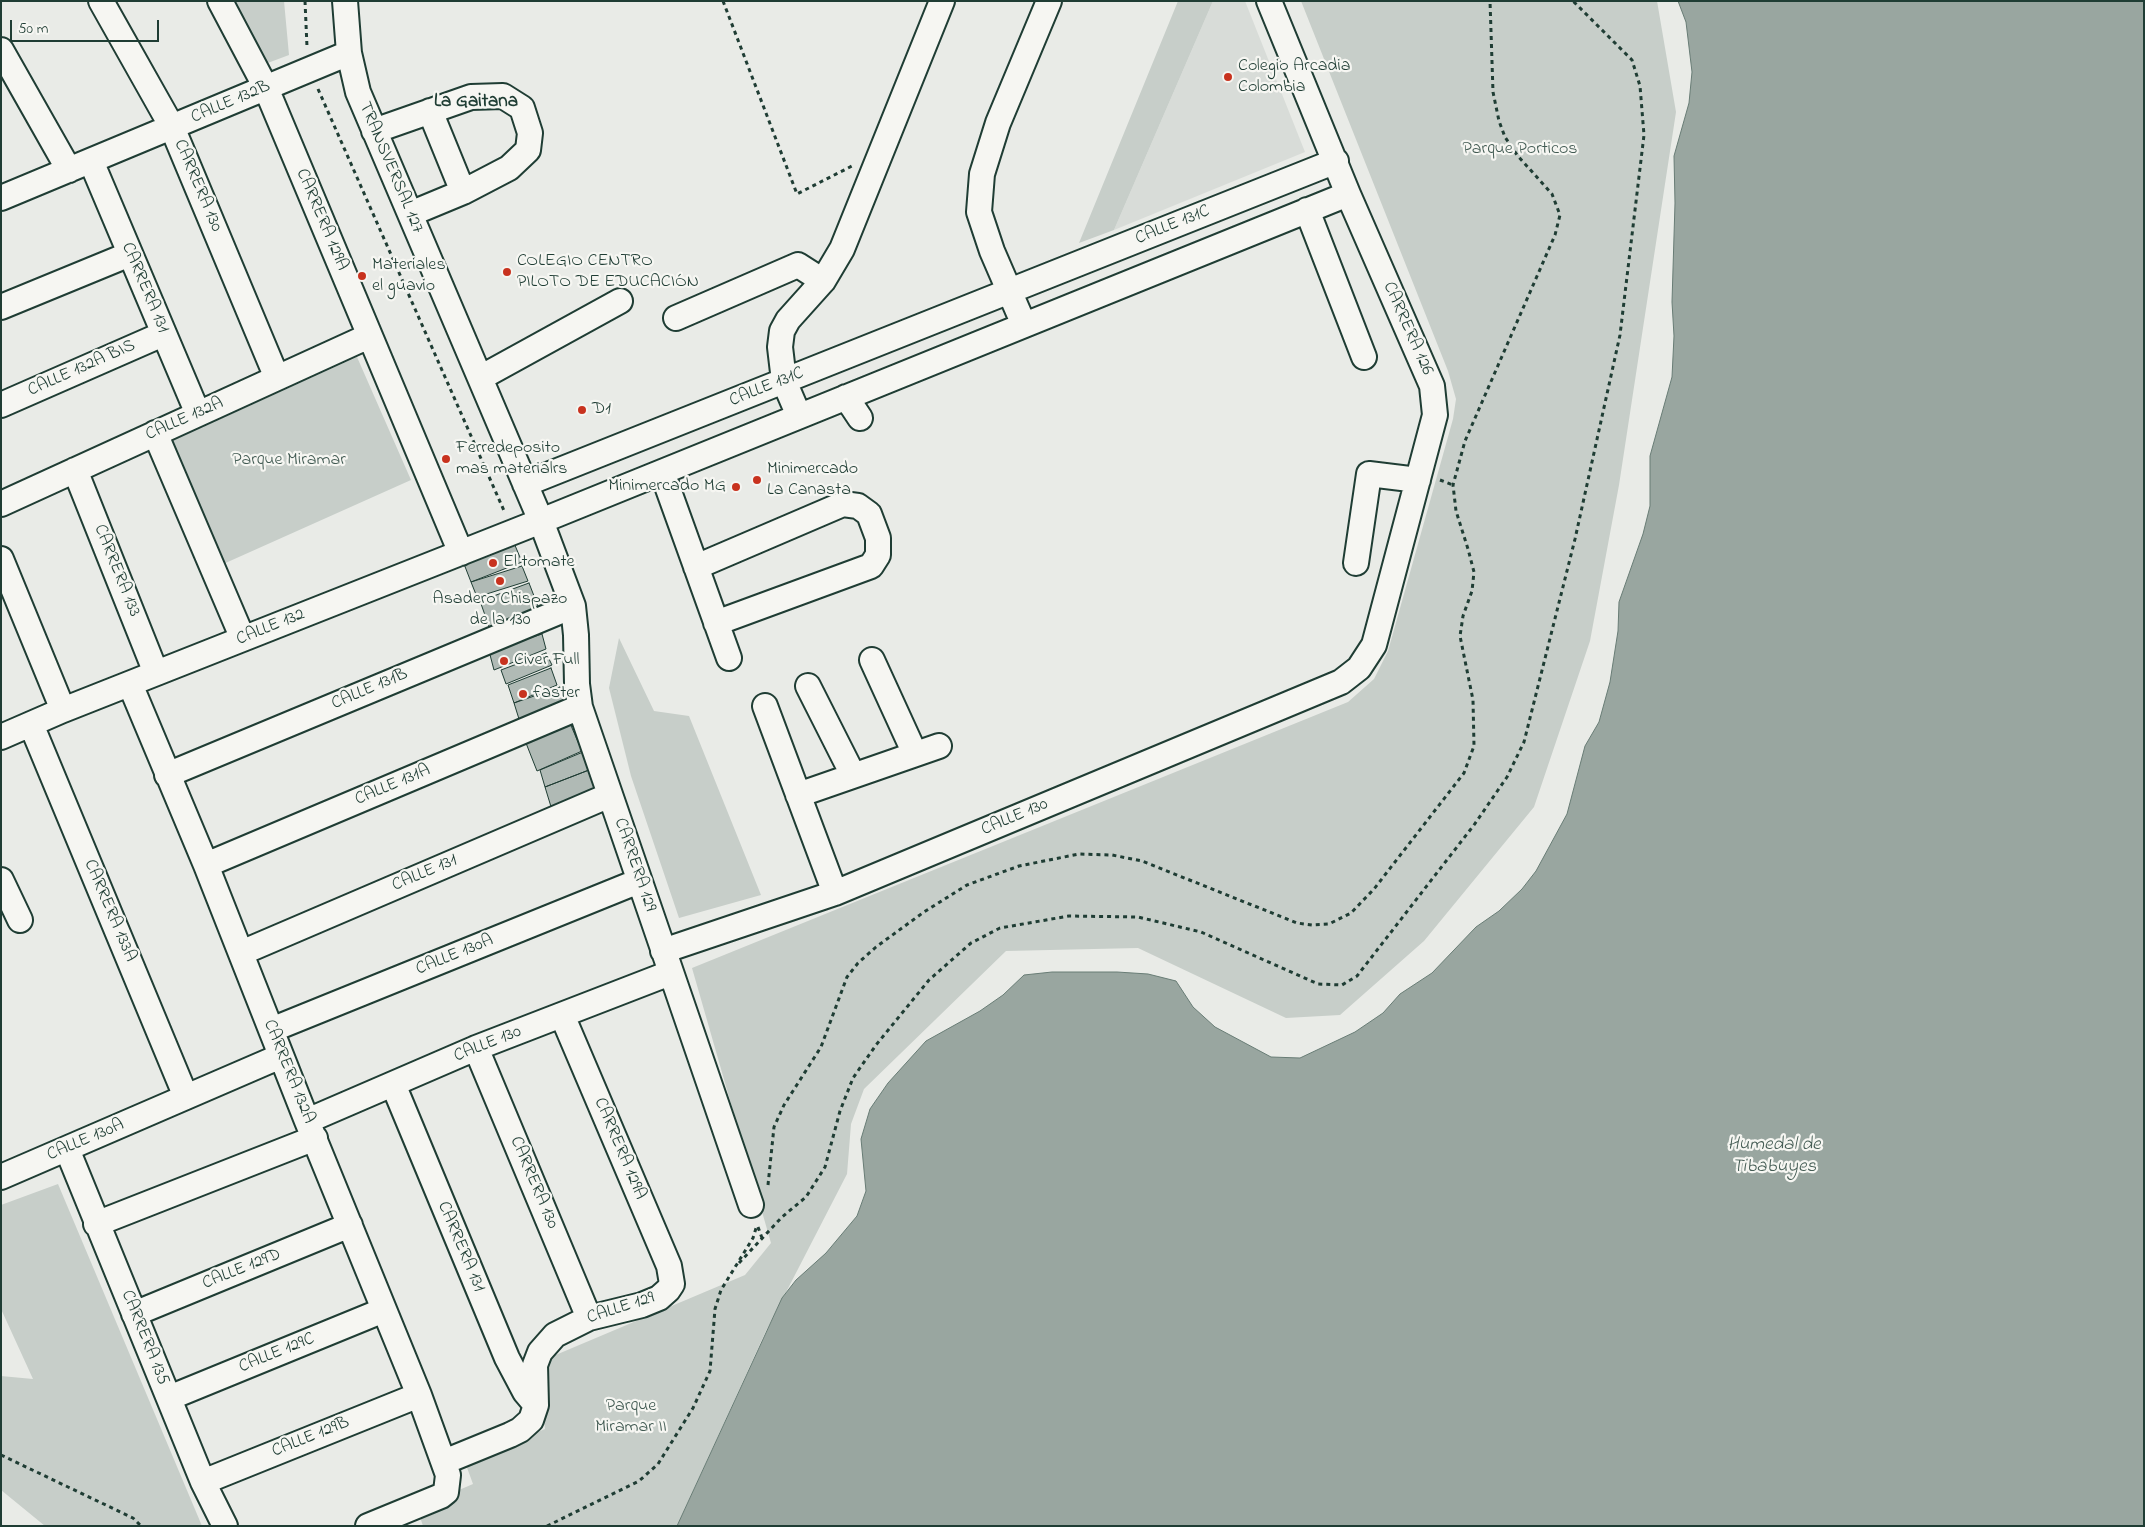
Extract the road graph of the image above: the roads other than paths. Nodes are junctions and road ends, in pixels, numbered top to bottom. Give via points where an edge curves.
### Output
1 (101, 1) edge
2 (220, 1) edge
3 (345, 1) edge
4 (942, 1) edge
5 (1049, 1) edge
6 (1269, 1) edge
7 (1, 50) edge
8 (349, 53) junction
9 (266, 88) junction
10 (430, 111) junction
11 (172, 127) junction
12 (374, 131) junction
13 (1336, 161) junction
14 (80, 166) junction
15 (463, 192) junction
16 (1348, 194) junction
17 (1, 198) edge
18 (1307, 210) junction
19 (410, 214) junction
20 (130, 254) junction
21 (822, 281) junction
22 (1010, 291) junction
23 (620, 300) dead end
24 (1, 307) edge
25 (676, 318) dead end
26 (1024, 325) junction
27 (163, 334) junction
28 (369, 336) junction
29 (1364, 357) dead end
30 (277, 378) junction
31 (480, 378) junction
32 (784, 381) junction
33 (846, 397) junction
34 (1, 405) edge
35 (198, 414) junction
36 (799, 416) junction
37 (860, 418) dead end
38 (155, 434) junction
39 (76, 470) junction
40 (662, 472) junction
41 (1418, 480) junction
42 (525, 484) junction
43 (1, 504) edge
44 (541, 521) junction
45 (461, 553) junction
46 (1, 559) edge
47 (1356, 563) dead end
48 (696, 567) junction
49 (573, 606) junction
50 (716, 623) junction
51 (243, 639) junction
52 (729, 658) dead end
53 (872, 660) dead end
54 (1359, 668) joint
55 (156, 673) junction
56 (130, 684) junction
57 (808, 686) dead end
58 (765, 706) dead end
59 (580, 707) junction
60 (63, 710) junction
61 (31, 724) junction
62 (1, 737) edge
63 (939, 746) dead end
64 (915, 754) junction
65 (167, 775) junction
66 (854, 776) junction
67 (610, 795) junction
68 (798, 795) junction
69 (206, 865) junction
70 (1, 880) edge
71 (639, 881) junction
72 (835, 893) junction
73 (20, 920) dead end
74 (663, 951) junction
75 (240, 953) junction
76 (670, 973) junction
77 (562, 1015) junction
78 (271, 1030) junction
79 (476, 1048) junction
80 (281, 1056) junction
81 (393, 1084) junction
82 (186, 1097) junction
83 (311, 1130) junction
84 (67, 1149) junction
85 (1, 1177) edge
86 (759, 1203) road end
87 (96, 1224) junction
88 (350, 1225) junction
89 (672, 1284) joint
90 (384, 1310) junction
91 (134, 1314) junction
92 (589, 1318) junction
93 (419, 1395) junction
94 (169, 1398) junction
95 (536, 1405) junction
96 (444, 1462) junction
97 (203, 1482) junction
98 (413, 1517) edge
99 (225, 1526) edge
100 (368, 1526) edge

1 - 11 street, CARRERA 130
2 - 9 street, CARRERA 129A
3 - 8 street, TRANSVERSAL 127
4 - 21 street via 842,250
5 - 22 street via 998,123 982,174 979,212
6 - 13 street, CARRERA 126
7 - 14 street, CARRERA 131
8 - 9 street, CALLE 132B
8 - 12 street, TRANSVERSAL 127 via 358,92
9 - 11 street, CALLE 132B
9 - 28 street, CARRERA 129A
10 - 12 street
10 - 15 street
10 - 15 street via 471,97 503,96 522,108 530,133 528,150 509,168
11 - 14 street, CALLE 132B
11 - 30 street, CARRERA 130
12 - 19 street, TRANSVERSAL 127
13 - 16 street, CARRERA 126
13 - 22 street, CALLE 131C
14 - 17 street, CALLE 132B
14 - 20 street, CARRERA 131
15 - 19 street
16 - 18 street, CALLE 131C
16 - 41 street, CARRERA 126 via 1432,386 1435,416
18 - 26 street, CALLE 131C
18 - 29 street
19 - 31 street, TRANSVERSAL 127
20 - 24 street
20 - 27 street, CARRERA 131
21 - 25 street via 798,265
21 - 32 street via 782,331 780,347
22 - 26 street
22 - 32 street, CALLE 131C
23 - 31 street
26 - 33 street, CALLE 131C
27 - 34 street, CALLE 132A BIS
27 - 35 street, CARRERA 131
28 - 30 street, CALLE 132A
28 - 45 street, CARRERA 129A
30 - 35 street, CALLE 132A
31 - 42 street, TRANSVERSAL 127
32 - 36 street
32 - 42 street, CALLE 131C
33 - 36 street, CALLE 131C
33 - 37 street
35 - 38 street, CALLE 132A
36 - 40 street, CALLE 131C
38 - 39 street, CALLE 132A
38 - 51 street
39 - 43 street, CALLE 132A
39 - 55 street, CARRERA 133
40 - 44 street, CALLE 131C
40 - 48 street
41 - 47 street via 1368,474
41 - 54 street, CARRERA 126 via 1374,645
42 - 44 street, TRANSVERSAL 127
44 - 45 street, CALLE 132
44 - 49 street, CARRERA 129
45 - 51 street, CALLE 132
46 - 60 street
48 - 50 street
48 - 50 street via 843,504 858,506 869,514 878,538 878,555 871,566
49 - 59 street, CARRERA 129
49 - 65 street, CALLE 131B
50 - 52 street
51 - 55 street, CALLE 132
53 - 64 street
54 - 72 street, CALLE 130 via 1342,682
55 - 56 street, CALLE 132
56 - 60 street, CALLE 132
56 - 65 street, CARRERA 132A
57 - 66 street
58 - 68 street
59 - 67 street, CARRERA 129
59 - 69 street, CALLE 131A
60 - 61 street, CALLE 132
61 - 62 street, CALLE 132
61 - 82 street, CARRERA 133A
63 - 64 street
64 - 66 street
65 - 69 street, CARRERA 132A
66 - 68 street
67 - 71 street, CARRERA 129
67 - 75 street, CALLE 131
68 - 72 street
69 - 75 street, CARRERA 132A
70 - 73 street
71 - 74 street, CARRERA 129
71 - 78 street, CALLE 130A
72 - 74 street, CALLE 130
74 - 76 street, CARRERA 129
75 - 78 street, CARRERA 132A
76 - 77 street, CALLE 130
76 - 86 street, CARRERA 129
77 - 79 street, CALLE 130
77 - 89 street, CARRERA 129A via 669,1266
78 - 80 street, CARRERA 132A
79 - 81 street, CALLE 130
79 - 92 street, CARRERA 130
80 - 82 street, CALLE 130A
80 - 83 street, CARRERA 132A
81 - 83 street, CALLE 130
81 - 95 street, CARRERA 131 via 507,1358 525,1392
82 - 84 street, CALLE 130A
83 - 87 street, CALLE 130
83 - 88 street, CARRERA 132A
84 - 85 street, CALLE 130A
84 - 87 street, CARRERA 135
87 - 91 street, CARRERA 135
88 - 90 street, CARRERA 132A
88 - 91 street, CALLE 129D
89 - 92 street, CALLE 129 via 659,1298 642,1305
90 - 93 street, CARRERA 132A
90 - 94 street, CALLE 129C
91 - 94 street, CARRERA 135
92 - 95 street, CALLE 129 via 555,1335 540,1352 535,1364
93 - 96 street, CARRERA 132A
93 - 97 street, CALLE 129B
94 - 97 street, CARRERA 135
95 - 96 street via 531,1420 520,1430
96 - 98 street via 448,1475 446,1492
97 - 99 street, CARRERA 135
98 - 100 street

